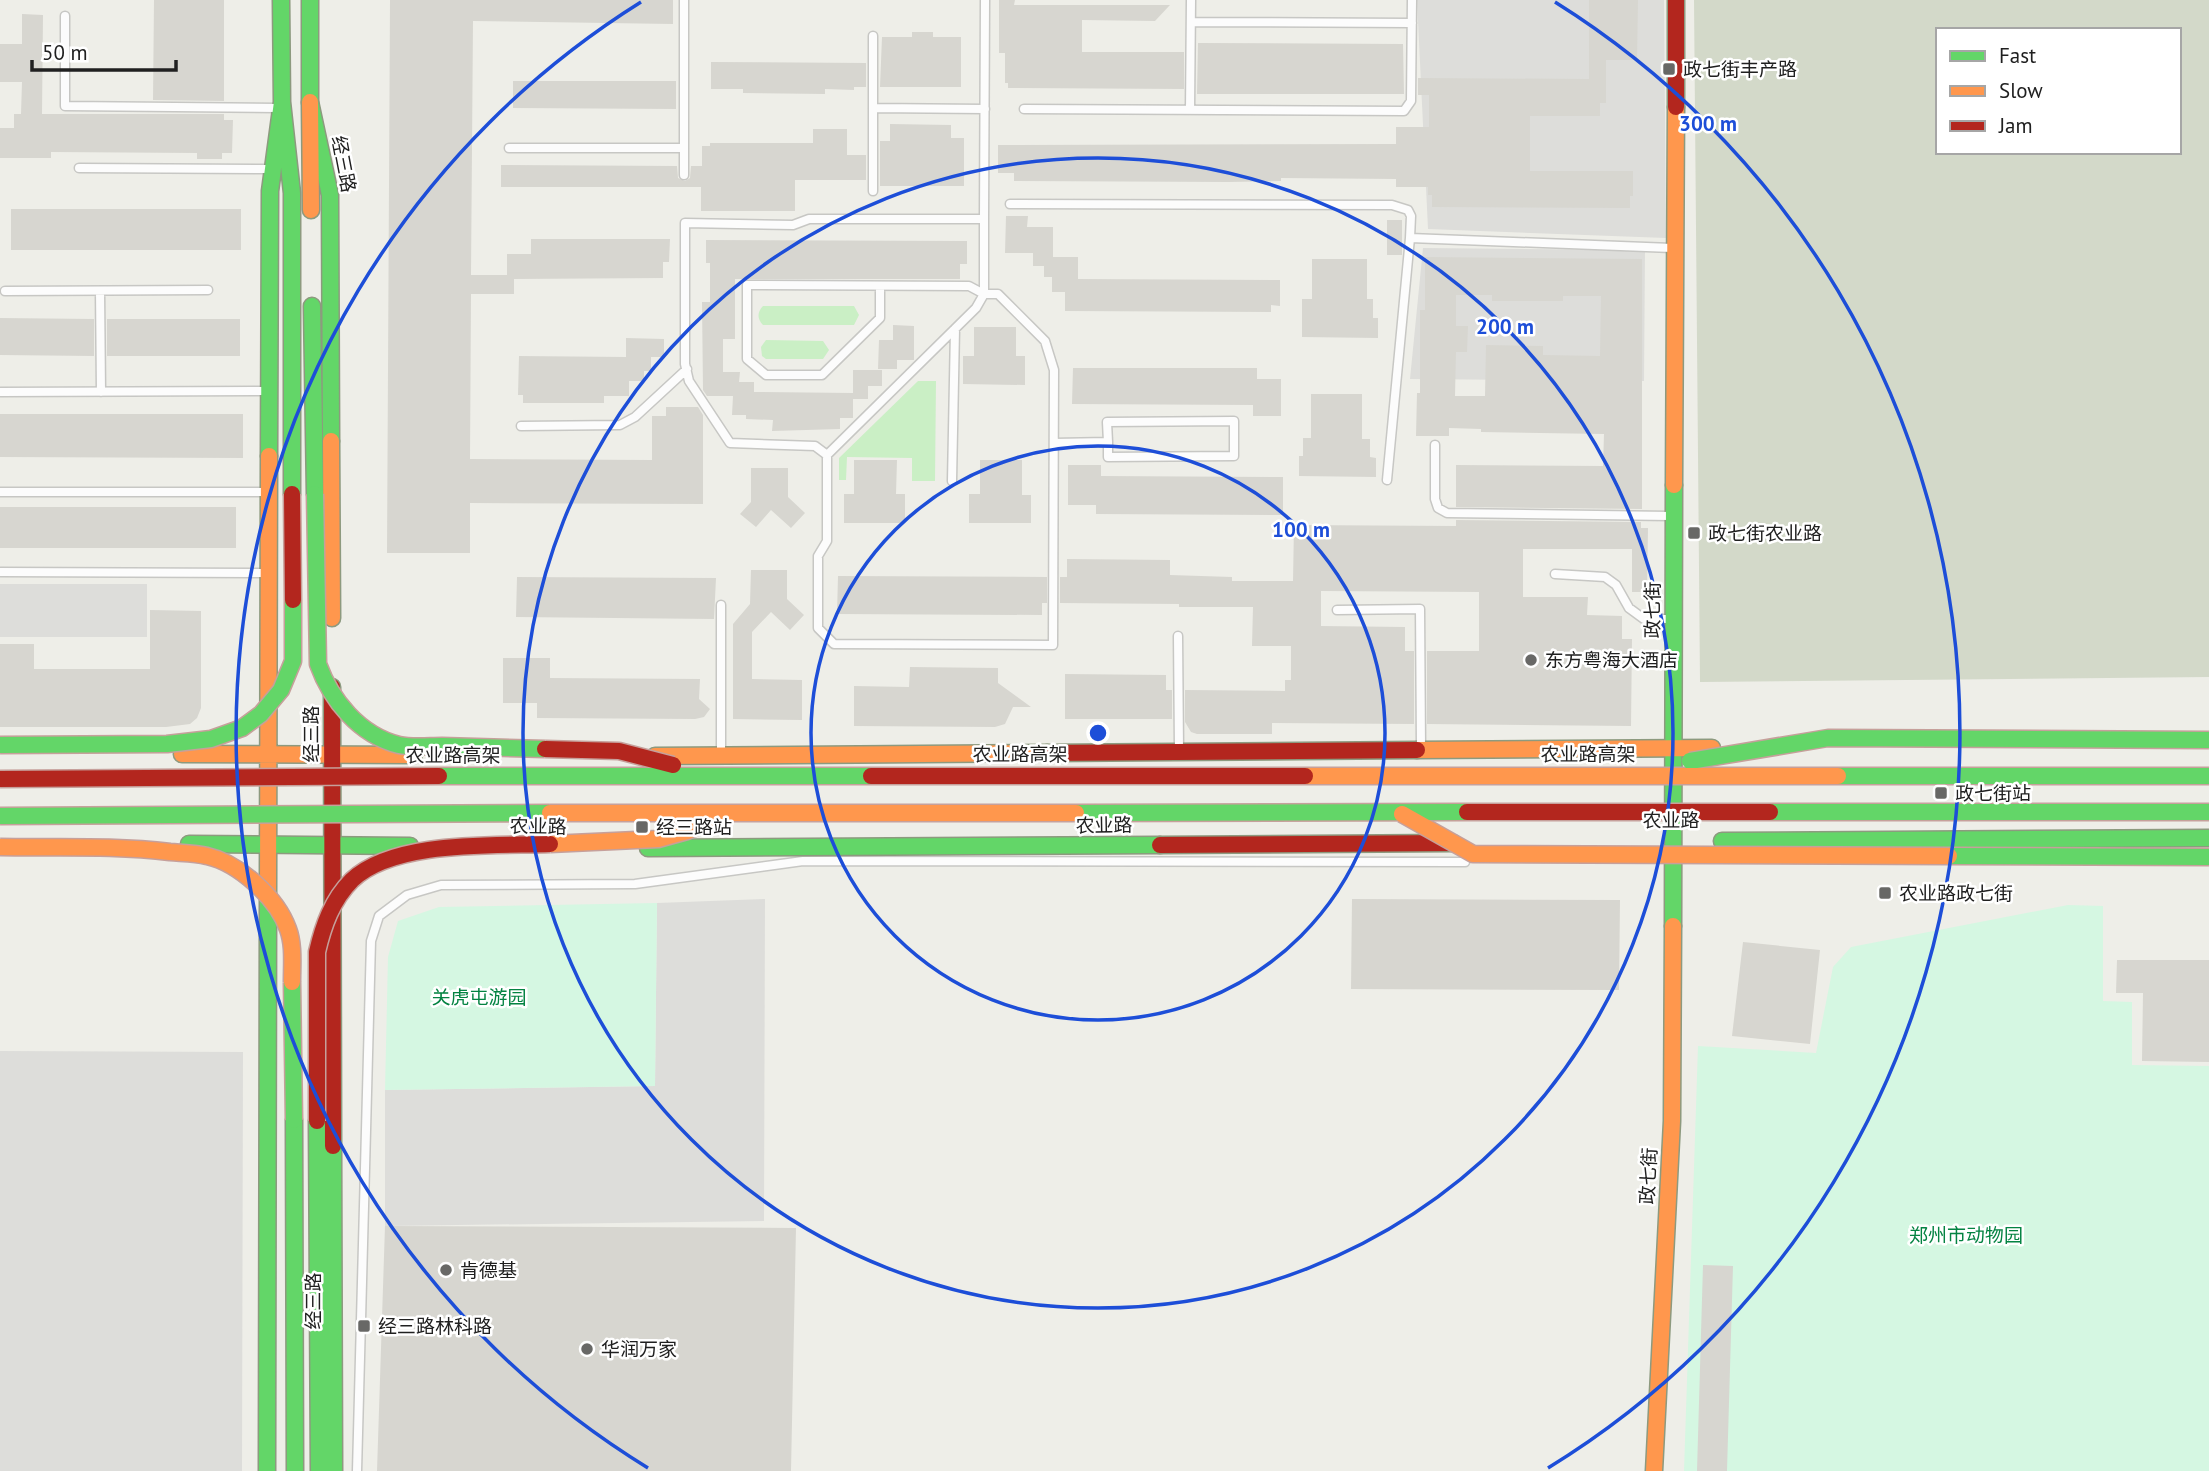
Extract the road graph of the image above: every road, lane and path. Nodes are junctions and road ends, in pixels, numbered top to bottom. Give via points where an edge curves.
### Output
1 (281, 0) edge
2 (310, 0) edge
3 (684, 0) edge
4 (985, 0) edge
5 (1191, 0) edge
6 (1412, 0) edge
7 (1676, 0) edge
8 (65, 16) dead end
9 (1191, 22) junction
10 (1412, 23) junction
11 (873, 36) dead end
12 (310, 102) junction
13 (281, 105) junction
14 (873, 108) junction
15 (985, 108) junction
16 (1024, 109) dead end
17 (1190, 110) junction
18 (509, 148) dead end
19 (684, 148) junction
20 (79, 168) dead end
21 (273, 169) junction
22 (684, 176) dead end
23 (873, 191) dead end
24 (1010, 204) dead end
25 (984, 219) junction
26 (311, 221) dead end
27 (1410, 238) junction
28 (1675, 248) junction
29 (880, 286) junction
30 (312, 289) dead end
31 (208, 290) dead end
32 (5, 291) dead end
33 (100, 291) junction
34 (984, 294) junction
35 (955, 329) junction
36 (687, 369) junction
37 (270, 391) junction
38 (0, 392) edge
39 (101, 392) junction
40 (521, 426) dead end
41 (1108, 442) junction
42 (1054, 443) junction
43 (1435, 444) dead end
44 (827, 455) junction
45 (1387, 480) dead end
46 (952, 481) dead end
47 (0, 492) edge
48 (270, 492) junction
49 (1673, 516) junction
50 (0, 572) edge
51 (269, 573) junction
52 (1555, 574) dead end
53 (721, 605) dead end
54 (1338, 610) dead end
55 (1673, 619) junction
56 (1178, 636) dead end
57 (2209, 740) edge
58 (0, 745) edge
59 (1672, 748) junction
60 (1421, 751) junction
61 (1179, 752) junction
62 (2209, 752) edge
63 (0, 753) edge
64 (269, 754) junction
65 (332, 754) junction
66 (721, 756) junction
67 (1602, 775) junction
68 (2209, 775) edge
69 (714, 776) junction
70 (0, 779) edge
71 (1399, 812) junction
72 (2209, 812) edge
73 (732, 813) junction
74 (0, 816) edge
75 (2209, 838) edge
76 (1672, 841) junction
77 (0, 845) edge
78 (269, 845) junction
79 (332, 845) junction
80 (2209, 857) edge
81 (1672, 862) junction
82 (267, 1471) edge
83 (295, 1471) edge
84 (319, 1471) edge
85 (334, 1471) edge
86 (357, 1471) edge
87 (1654, 1471) edge

1 - 13 main road
2 - 12 main road, 经三路
3 - 19 lane
4 - 15 lane
5 - 9 lane
6 - 10 lane
7 - 28 main road, 政七街
8 - 13 lane via 65,106
9 - 10 lane
9 - 17 lane
10 - 17 lane via 1411,101 1404,111
11 - 14 lane
12 - 26 main road
12 - 65 main road, 经三路 via 330,195
13 - 21 main road
13 - 58 main road, bridge via 292,193 293,661 281,690 242,728 211,738 167,744
14 - 15 lane
14 - 23 lane
15 - 25 lane
16 - 17 lane
18 - 19 lane
19 - 22 lane
20 - 21 lane
21 - 37 main road
24 - 27 lane via 1392,205 1408,210
25 - 34 lane
25 - 36 lane via 685,223
27 - 28 lane
27 - 45 lane
28 - 49 main road, 政七街
29 - 29 lane via 747,285 747,359 766,375 822,375 880,318
29 - 34 lane via 969,286
30 - 69 main road, bridge via 318,664 334,701 377,737 400,745 618,751
31 - 33 lane
32 - 33 lane
33 - 39 lane
34 - 35 lane
34 - 42 lane via 998,294 1045,341 1054,370
35 - 44 lane
35 - 46 lane
36 - 40 lane via 620,425
36 - 44 lane via 689,382 730,443 815,446
37 - 39 lane
37 - 48 main road
38 - 39 lane
41 - 41 lane via 1108,457 1234,456 1234,421 1107,422
41 - 42 lane
42 - 44 lane via 1053,645 834,644 818,628 818,556 827,541
43 - 49 lane via 1435,499 1438,508 1447,513
47 - 48 lane
48 - 51 main road
49 - 55 main road, 政七街
50 - 51 lane
51 - 64 main road
52 - 55 lane via 1605,577 1616,584 1629,608 1644,619
53 - 66 lane
54 - 60 lane via 1420,609
55 - 59 main road, 政七街
56 - 61 lane
57 - 67 main road, bridge via 1828,738
59 - 60 main road
59 - 62 main road
59 - 76 main road, 政七街
60 - 61 main road
61 - 66 main road
63 - 64 main road
64 - 65 main road
64 - 78 main road
65 - 66 main road
65 - 79 main road, 经三路
67 - 68 main road, 农业路高架, bridge
67 - 69 main road, 农业路高架, bridge
69 - 70 main road, 农业路高架, bridge
71 - 72 main road, bridge
71 - 73 main road, bridge
71 - 80 main road, bridge via 1473,854
73 - 74 main road, bridge
73 - 84 main road, bridge via 658,839 432,849 386,859 353,879 335,901 317,951
75 - 76 main road, 农业路
76 - 79 main road, 农业路 via 755,849
76 - 81 main road, 政七街
77 - 78 main road, 农业路
77 - 83 main road, bridge via 146,849 209,856 256,883 288,929 292,951
78 - 79 main road, 农业路
78 - 82 main road
79 - 85 main road, 经三路
81 - 86 lane via 803,861 635,884 441,885 407,895 379,916 371,941
81 - 87 main road, 政七街 via 1672,1121

